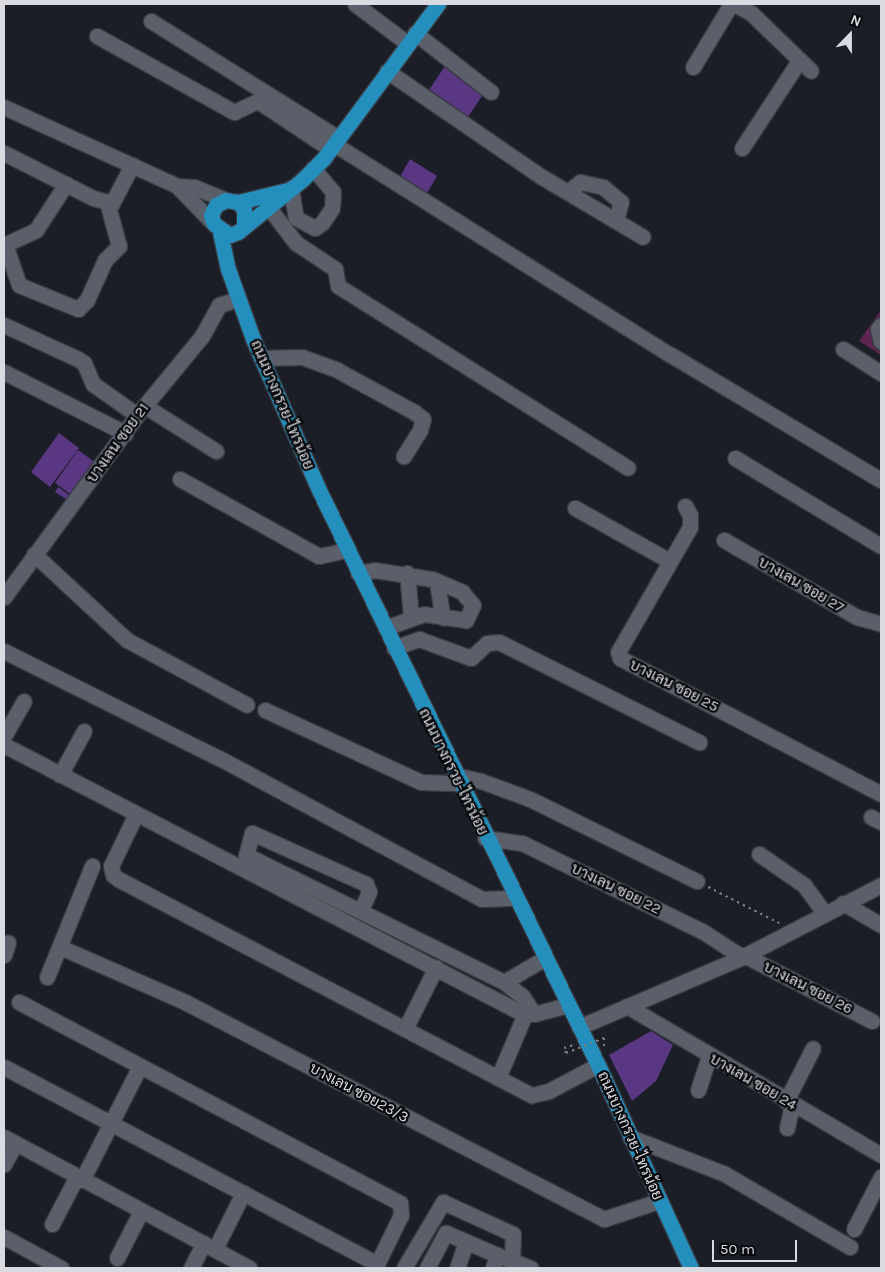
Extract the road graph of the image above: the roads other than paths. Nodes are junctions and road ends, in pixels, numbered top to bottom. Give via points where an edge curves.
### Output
1 (355, 4) edge
2 (438, 4) edge
3 (732, 4) edge
4 (151, 21) dead end
5 (96, 36) dead end
6 (411, 38) junction
7 (693, 67) dead end
8 (387, 71) junction
9 (491, 92) dead end
10 (4, 107) edge
11 (334, 144) junction
12 (742, 148) dead end
13 (4, 153) edge
14 (132, 164) junction
15 (314, 168) junction
16 (66, 184) junction
17 (177, 186) junction
18 (290, 189) junction
19 (568, 192) junction
20 (232, 201) junction
21 (107, 202) junction
22 (269, 208) junction
23 (616, 220) junction
24 (217, 228) junction
25 (241, 229) junction
26 (644, 237) dead end
27 (4, 244) edge
28 (228, 269) junction
29 (238, 299) junction
30 (4, 325) edge
31 (881, 325) edge
32 (881, 342) edge
33 (843, 349) dead end
34 (261, 358) junction
35 (4, 372) edge
36 (881, 373) edge
37 (141, 410) junction
38 (125, 433) junction
39 (216, 451) dead end
40 (404, 456) dead end
41 (735, 458) dead end
42 (628, 468) dead end
43 (180, 479) dead end
44 (881, 480) edge
45 (685, 506) dead end
46 (575, 508) dead end
47 (724, 540) dead end
48 (881, 546) edge
49 (348, 550) junction
50 (34, 554) junction
51 (670, 561) junction
52 (358, 573) junction
53 (407, 573) junction
54 (437, 582) junction
55 (4, 597) edge
56 (411, 616) junction
57 (443, 618) junction
58 (881, 624) edge
59 (385, 628) junction
60 (394, 648) junction
61 (4, 651) edge
62 (24, 701) dead end
63 (247, 705) dead end
64 (266, 710) dead end
65 (84, 731) dead end
66 (4, 736) edge
67 (699, 742) dead end
68 (4, 745) edge
69 (60, 775) junction
70 (456, 779) junction
71 (881, 794) edge
72 (136, 814) junction
73 (485, 838) junction
74 (759, 854) dead end
75 (92, 866) dead end
76 (696, 881) road end
77 (881, 885) edge
78 (515, 898) junction
79 (842, 903) junction
80 (362, 910) junction
81 (824, 913) junction
82 (881, 925) edge
83 (60, 947) junction
84 (743, 956) junction
85 (545, 958) junction
86 (436, 967) junction
87 (47, 978) dead end
88 (504, 982) junction
89 (19, 1002) dead end
90 (568, 1006) junction
91 (627, 1006) junction
92 (530, 1014) junction
93 (872, 1021) dead end
94 (579, 1027) junction
95 (405, 1029) junction
96 (813, 1048) dead end
97 (709, 1056) junction
98 (598, 1065) junction
99 (140, 1066) junction
100 (4, 1067) edge
101 (498, 1078) junction
102 (698, 1090) dead end
103 (789, 1103) junction
104 (111, 1122) junction
105 (787, 1128) dead end
106 (630, 1137) junction
107 (9, 1140) edge
108 (881, 1155) edge
109 (4, 1164) edge
110 (881, 1177) edge
111 (80, 1178) junction
112 (243, 1193) junction
113 (659, 1201) junction
114 (141, 1211) junction
115 (52, 1224) dead end
116 (854, 1228) dead end
117 (4, 1237) edge
118 (466, 1242) junction
119 (209, 1246) junction
120 (850, 1247) dead end
121 (117, 1258) dead end
122 (512, 1261) junction
123 (495, 1262) edge
124 (376, 1266) edge
125 (61, 1268) edge
126 (190, 1268) edge
127 (249, 1268) edge
128 (404, 1268) edge
129 (427, 1268) edge
130 (456, 1268) edge
131 (531, 1268) edge
132 (691, 1268) edge

1 - 6 street
2 - 6 main road
3 - 7 street
3 - 12 street via 751,13 805,66
4 - 11 street
5 - 11 street via 234,112 258,101
6 - 8 main road
6 - 9 street
8 - 11 main road
8 - 19 street
10 - 14 street
11 - 15 main road
11 - 44 street via 671,355
13 - 16 street
14 - 17 street
14 - 21 street via 115,201
15 - 18 main road
15 - 18 street via 333,192 332,208 322,224 315,228 296,218
16 - 21 street
16 - 27 street via 36,230
17 - 20 street via 194,187
17 - 24 street
18 - 20 main road
18 - 22 main road
19 - 23 street
19 - 23 street via 580,182 603,187 621,202
20 - 24 main road via 216,205 211,215
20 - 25 main road via 244,209
21 - 27 street via 119,246 105,260 87,300 78,309 19,285
22 - 25 main road
22 - 42 street via 296,243 335,269 338,286
23 - 26 street
24 - 25 main road
24 - 28 main road, ถนนบางกรวย-ไทรน้อย
25 - 28 main road
28 - 29 main road, ถนนบางกรวย-ไทรน้อย
29 - 34 main road, ถนนบางกรวย-ไทรน้อย
29 - 37 street, บางเลน ซอย 21 via 219,305 202,336
30 - 37 street via 78,359 84,363 93,384
31 - 32 street via 878,329
33 - 36 street
34 - 40 street via 302,357 338,370 414,412 422,419 420,430
34 - 49 main road, ถนนบางกรวย-ไทรน้อย
35 - 38 street
37 - 38 street, บางเลน ซอย 21
37 - 39 street
38 - 50 street, บางเลน ซอย 21
41 - 48 street
43 - 49 street via 319,556
45 - 51 street, บางเลน ซอย 25 via 690,515 690,527
46 - 51 street
47 - 58 street, บางเลน ซอย 27 via 857,617
49 - 52 main road, ถนนบางกรวย-ไทรน้อย
50 - 55 street, บางเลน ซอย 21
50 - 63 street via 127,640
51 - 71 street, บางเลน ซอย 25 via 618,652 620,658
52 - 53 street via 375,570
52 - 59 main road, ถนนบางกรวย-ไทรน้อย
53 - 54 street
53 - 56 street
54 - 57 street
54 - 57 street via 462,592 473,605 466,620
56 - 57 street
56 - 59 street
59 - 60 main road, ถนนบางกรวย-ไทรน้อย
60 - 67 street via 418,639 471,658 487,643 499,642
60 - 70 main road, ถนนบางกรวย-ไทรน้อย
61 - 78 street via 219,758 482,899
62 - 66 street
64 - 70 street via 421,782
65 - 69 street
68 - 69 street
69 - 72 street
70 - 73 main road, ถนนบางกรวย-ไทรน้อย
70 - 76 street via 481,780 530,799
72 - 86 street
72 - 95 street via 111,866 112,875
73 - 78 main road, ถนนบางกรวย-ไทรน้อย
73 - 84 street, บางเลน ซอย 22 via 522,844 693,927
74 - 81 street via 804,885
75 - 83 street
77 - 79 street
78 - 85 main road, ถนนบางกรวย-ไทรน้อย
79 - 81 street
79 - 82 street
80 - 80 street via 369,892 366,884 252,833 246,856
80 - 88 street
81 - 84 street
83 - 87 street
83 - 113 street, บางเลน ซอย23/3 via 185,1002 604,1219
84 - 91 street
84 - 93 street, บางเลน ซอย 26
85 - 88 street
85 - 90 main road, ถนนบางกรวย-ไทรน้อย
86 - 92 street
86 - 95 street
88 - 92 street via 522,997
89 - 99 street
90 - 92 street
90 - 94 main road, ถนนบางกรวย-ไทรน้อย
91 - 94 street
91 - 97 street, บางเลน ซอย 24
92 - 101 street
94 - 98 main road, ถนนบางกรวย-ไทรน้อย
95 - 101 street
96 - 103 street
97 - 102 street
97 - 103 street, บางเลน ซอย 24
98 - 101 street via 539,1096
98 - 106 main road, ถนนบางกรวย-ไทรน้อย
99 - 104 street
99 - 124 street via 400,1203 401,1215
100 - 104 street
103 - 105 street
103 - 108 street, บางเลน ซอย 24
104 - 111 street
104 - 112 street
106 - 113 main road, ถนนบางกรวย-ไทรน้อย
106 - 120 street via 723,1173
107 - 109 street
107 - 111 street
110 - 116 street
111 - 114 street
111 - 115 street
112 - 119 street
112 - 124 street
113 - 132 main road, ถนนบางกรวย-ไทรน้อย
114 - 119 street
114 - 121 street
117 - 125 street
118 - 123 street
118 - 129 street via 446,1233
118 - 130 street
119 - 126 street
119 - 127 street
122 - 123 street
122 - 128 street via 513,1234 443,1202
122 - 131 street

